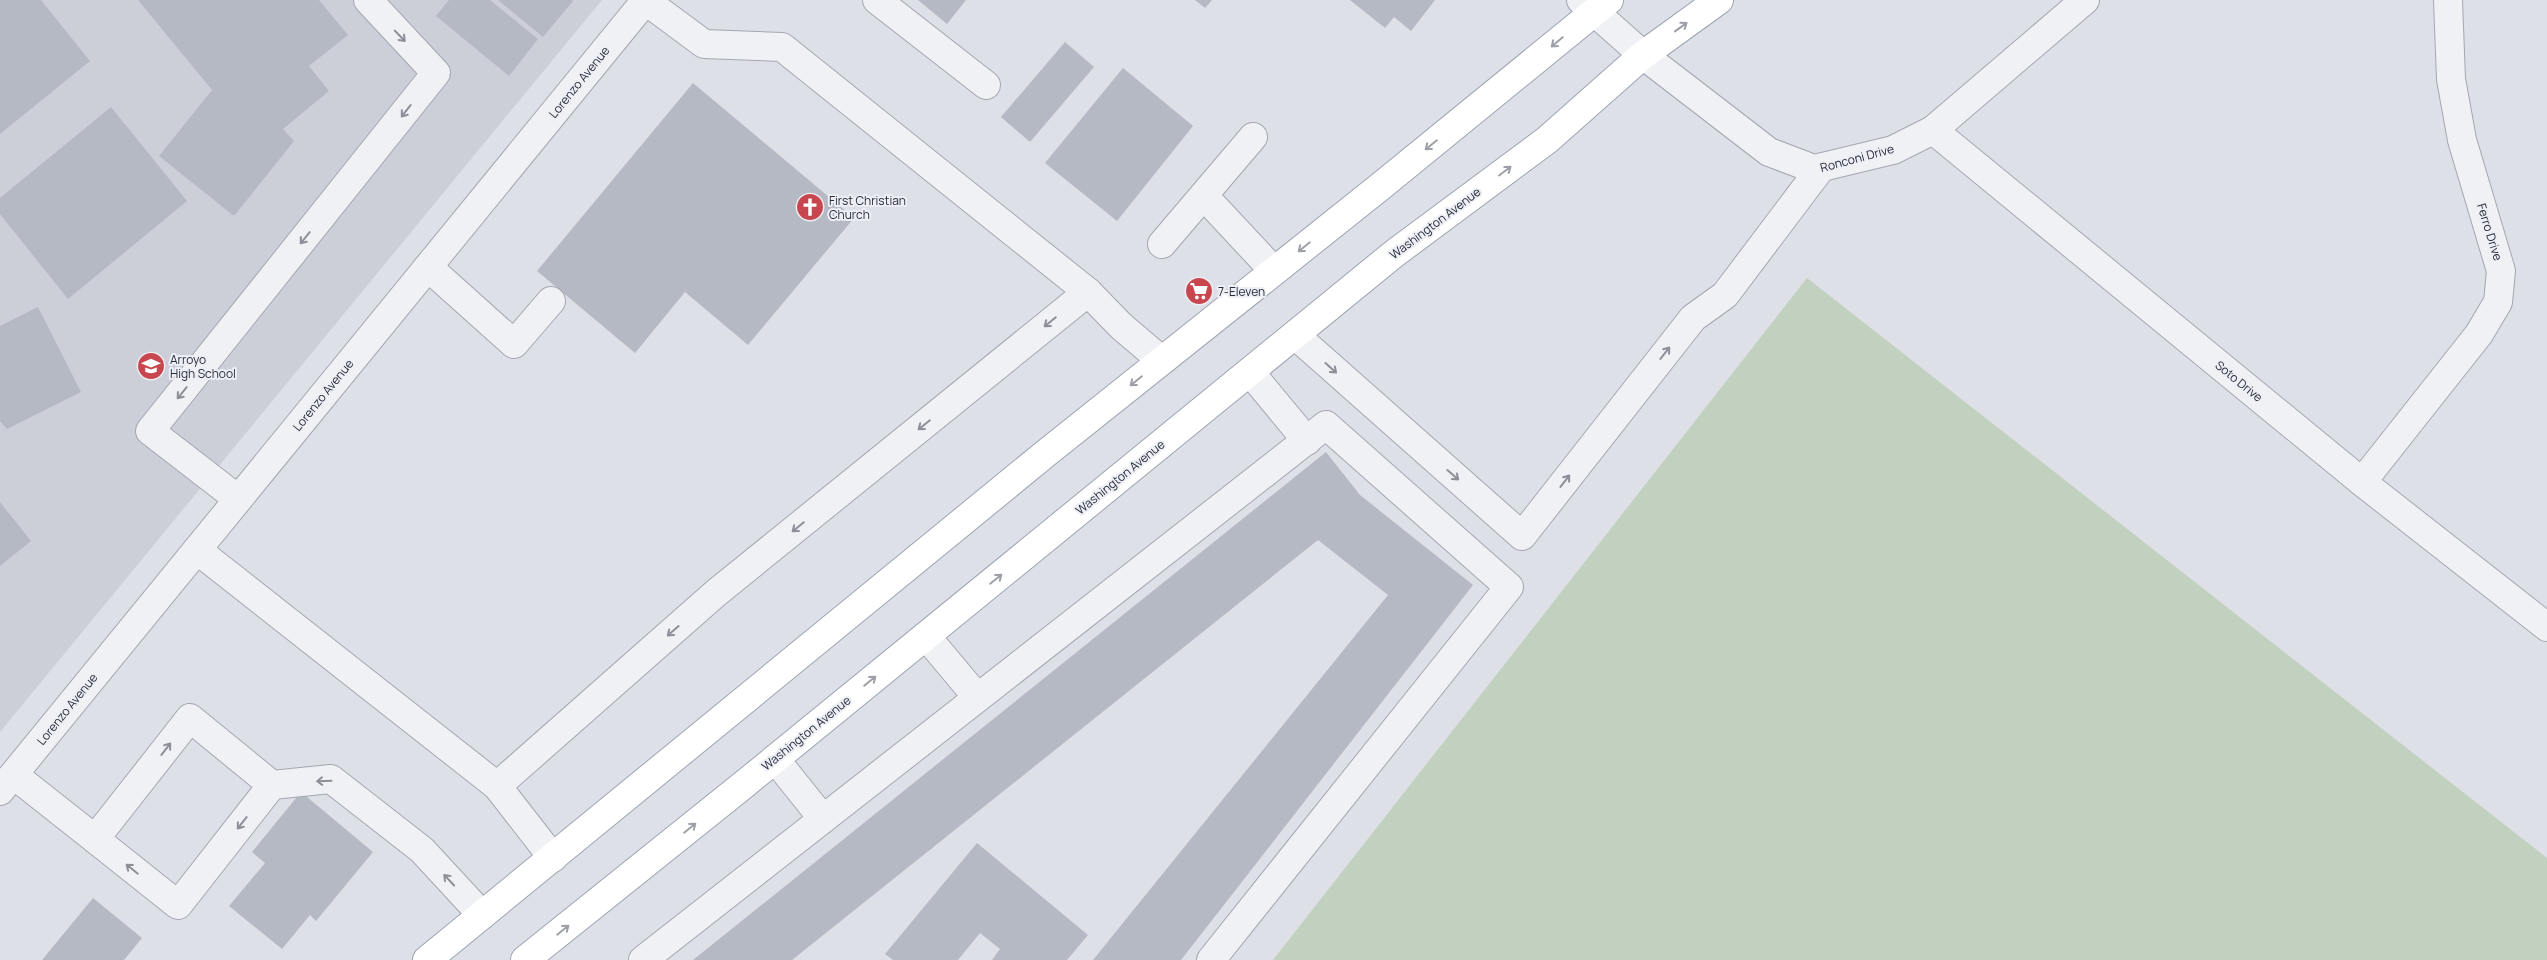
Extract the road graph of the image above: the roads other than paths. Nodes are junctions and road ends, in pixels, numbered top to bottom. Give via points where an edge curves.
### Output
1 (368, 0) edge
2 (646, 0) edge
3 (877, 0) edge
4 (1719, 0) edge
5 (2085, 0) edge
6 (2448, 0) edge
7 (1595, 4) edge
8 (1643, 55) junction
9 (986, 85) dead end
10 (1934, 130) junction
11 (1253, 137) dead end
12 (1820, 169) junction
13 (1204, 196) junction
14 (1162, 244) dead end
15 (428, 268) junction
16 (1274, 271) junction
17 (1088, 292) junction
18 (551, 301) dead end
19 (1295, 335) junction
20 (1162, 360) junction
21 (1250, 372) junction
22 (1307, 441) junction
23 (2362, 482) junction
24 (238, 499) junction
25 (197, 550) junction
26 (2547, 627) edge
27 (926, 636) junction
28 (977, 697) junction
29 (775, 759) junction
30 (7, 783) edge
31 (272, 785) junction
32 (497, 786) junction
33 (823, 819) junction
34 (95, 839) junction
35 (553, 858) junction
36 (482, 915) junction
37 (427, 960) edge
38 (525, 960) edge
39 (643, 960) edge
40 (1212, 960) edge

1 -> 24 street via 436,73 150,432
2 - 15 street, Lorenzo Avenue
2 - 17 street via 704,44 782,47
3 - 9 street
8 -> 4 main road, Washington Avenue
5 - 10 street, Ronconi Drive
6 - 23 street, Ferro Drive via 2451,79 2462,140 2501,271 2498,302 2479,334
7 - 8 street, Ronconi Drive
7 -> 16 main road
8 - 12 street, Ronconi Drive via 1769,152
19 -> 8 main road, Washington Avenue via 1395,252 1547,140
10 - 12 street, Ronconi Drive via 1893,150
10 - 23 street, Soto Drive
11 - 13 street
19 -> 12 street via 1522,536 1693,318 1725,295
13 - 14 street
13 - 16 street
15 - 18 street via 514,344
15 - 24 street, Lorenzo Avenue
16 - 20 main road
17 - 20 street via 1121,326
17 -> 32 street via 716,593
19 - 21 main road, Washington Avenue
20 -> 35 main road
21 - 22 street
27 -> 21 main road, Washington Avenue
22 - 28 street
22 - 40 street via 1326,425 1510,587
23 - 26 street, Soto Drive
24 - 25 street, Lorenzo Avenue
25 - 30 street, Lorenzo Avenue
25 - 32 street
27 - 28 street
29 -> 27 main road, Washington Avenue
28 - 33 street
29 - 33 street
38 -> 29 main road, Washington Avenue
30 - 34 street
31 -> 34 street via 178,905
34 -> 31 street via 190,718
36 -> 31 street via 422,850 331,779
32 - 35 street
33 - 39 street
35 - 36 main road
36 - 37 main road

